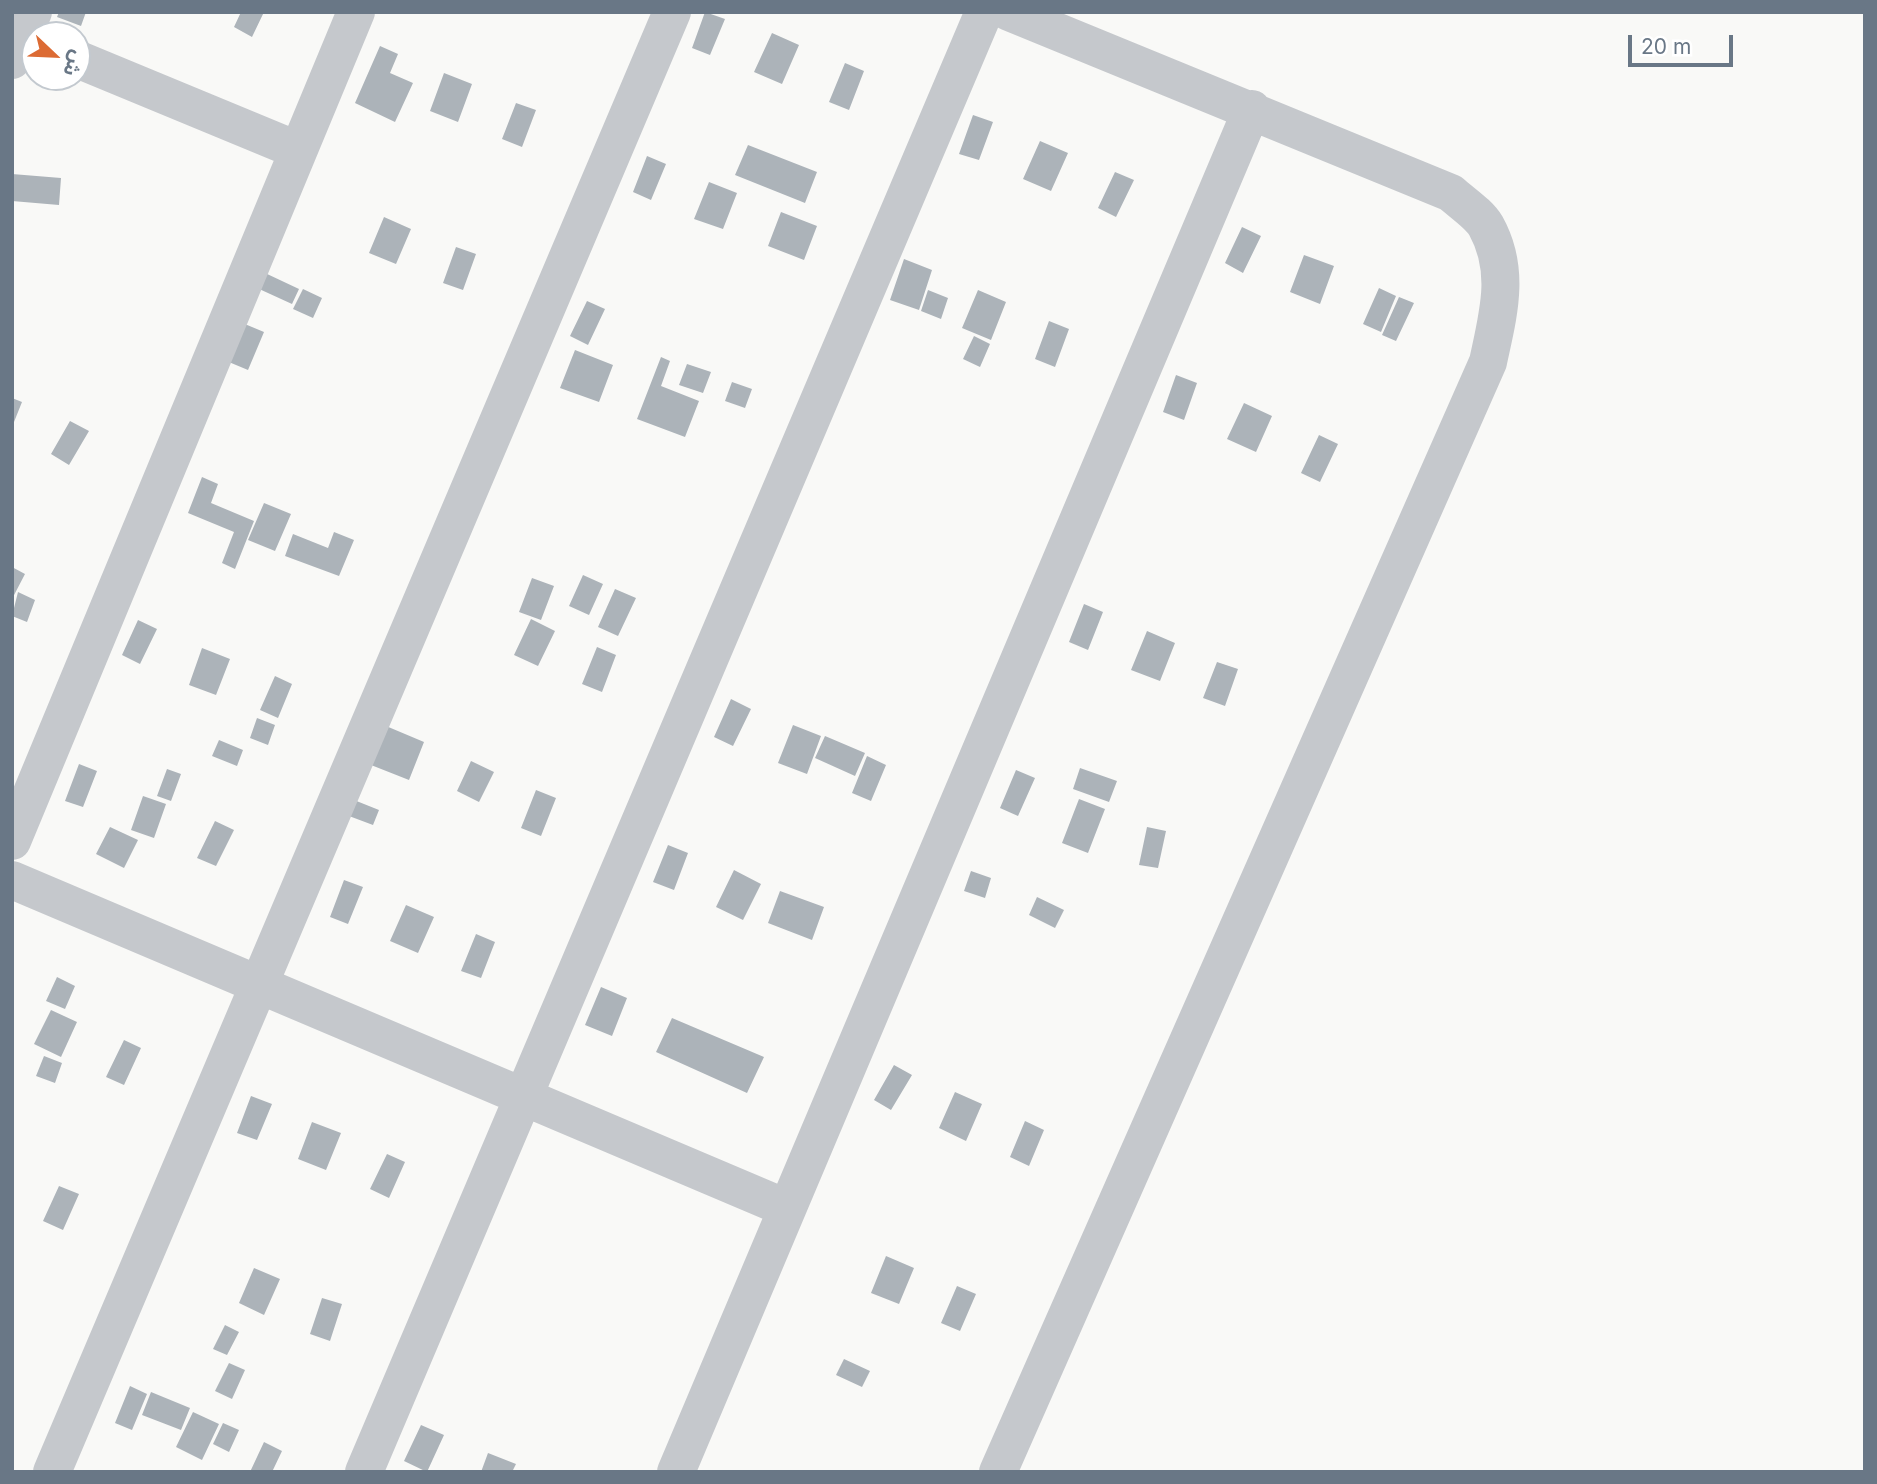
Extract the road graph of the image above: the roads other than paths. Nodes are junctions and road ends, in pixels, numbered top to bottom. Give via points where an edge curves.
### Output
1 (356, 12) edge
2 (672, 12) edge
3 (984, 12) edge
4 (1009, 12) edge
5 (91, 65) edge
6 (1252, 109) junction
7 (297, 150) junction
8 (12, 841) edge
9 (12, 880) edge
10 (258, 984) junction
11 (522, 1096) junction
12 (786, 1208) junction
13 (52, 1472) edge
14 (364, 1472) edge
15 (676, 1472) edge
16 (998, 1472) edge

1 - 7 street
2 - 10 street
3 - 11 street
4 - 6 street
5 - 7 street
6 - 12 street
6 - 16 street via 1451,193 1485,224 1501,264 1501,303 1488,362
7 - 8 street
9 - 10 street
10 - 11 street
10 - 13 street
11 - 12 street
11 - 14 street
12 - 15 street

